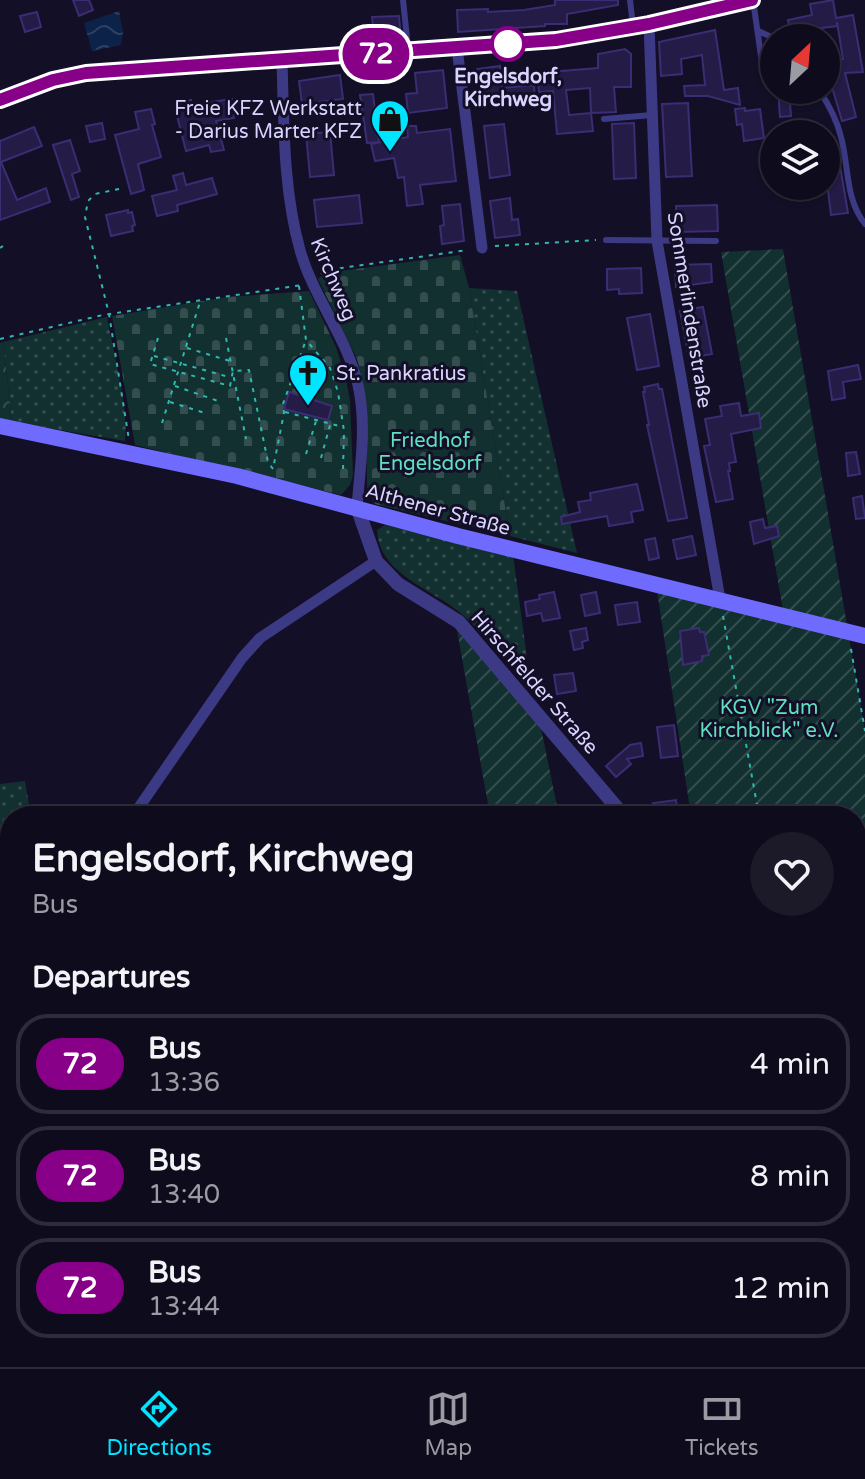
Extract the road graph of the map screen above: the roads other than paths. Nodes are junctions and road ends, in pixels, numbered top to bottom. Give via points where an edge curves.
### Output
1 (403, 0) edge
2 (630, 0) edge
3 (752, 0) edge
4 (649, 24) junction
5 (633, 26) junction
6 (758, 31) joint
7 (760, 47) edge
8 (457, 48) junction
9 (408, 51) junction
10 (282, 61) junction
11 (0, 100) edge
12 (828, 104) edge
13 (652, 115) junction
14 (604, 119) dead end
15 (865, 224) edge
16 (606, 240) dead end
17 (657, 241) junction
18 (716, 241) dead end
19 (482, 248) dead end
20 (0, 426) edge
21 (357, 507) junction
22 (376, 561) junction
23 (720, 599) junction
24 (865, 636) edge
25 (140, 806) edge
26 (615, 806) edge

1 - 9 lane
2 - 5 lane
3 - 4 street
3 - 6 lane
4 - 5 street
4 - 13 street, Sommerlindenstraße
5 - 8 street via 556,40
6 - 7 lane
8 - 9 street
8 - 19 street
9 - 10 street
10 - 11 street via 86,73
10 - 21 street, Kirchweg via 295,232 358,383 362,422
12 - 15 lane via 842,138 854,210
13 - 14 lane
13 - 17 street, Sommerlindenstraße
16 - 17 lane
17 - 18 lane
17 - 23 street, Sommerlindenstraße
20 - 21 main road, Althener Straße
21 - 22 street, Hirschfelder Straße
21 - 23 main road, Althener Straße
22 - 25 street via 260,638
22 - 26 street, Hirschfelder Straße via 398,584 459,622
23 - 24 main road, Althener Straße

